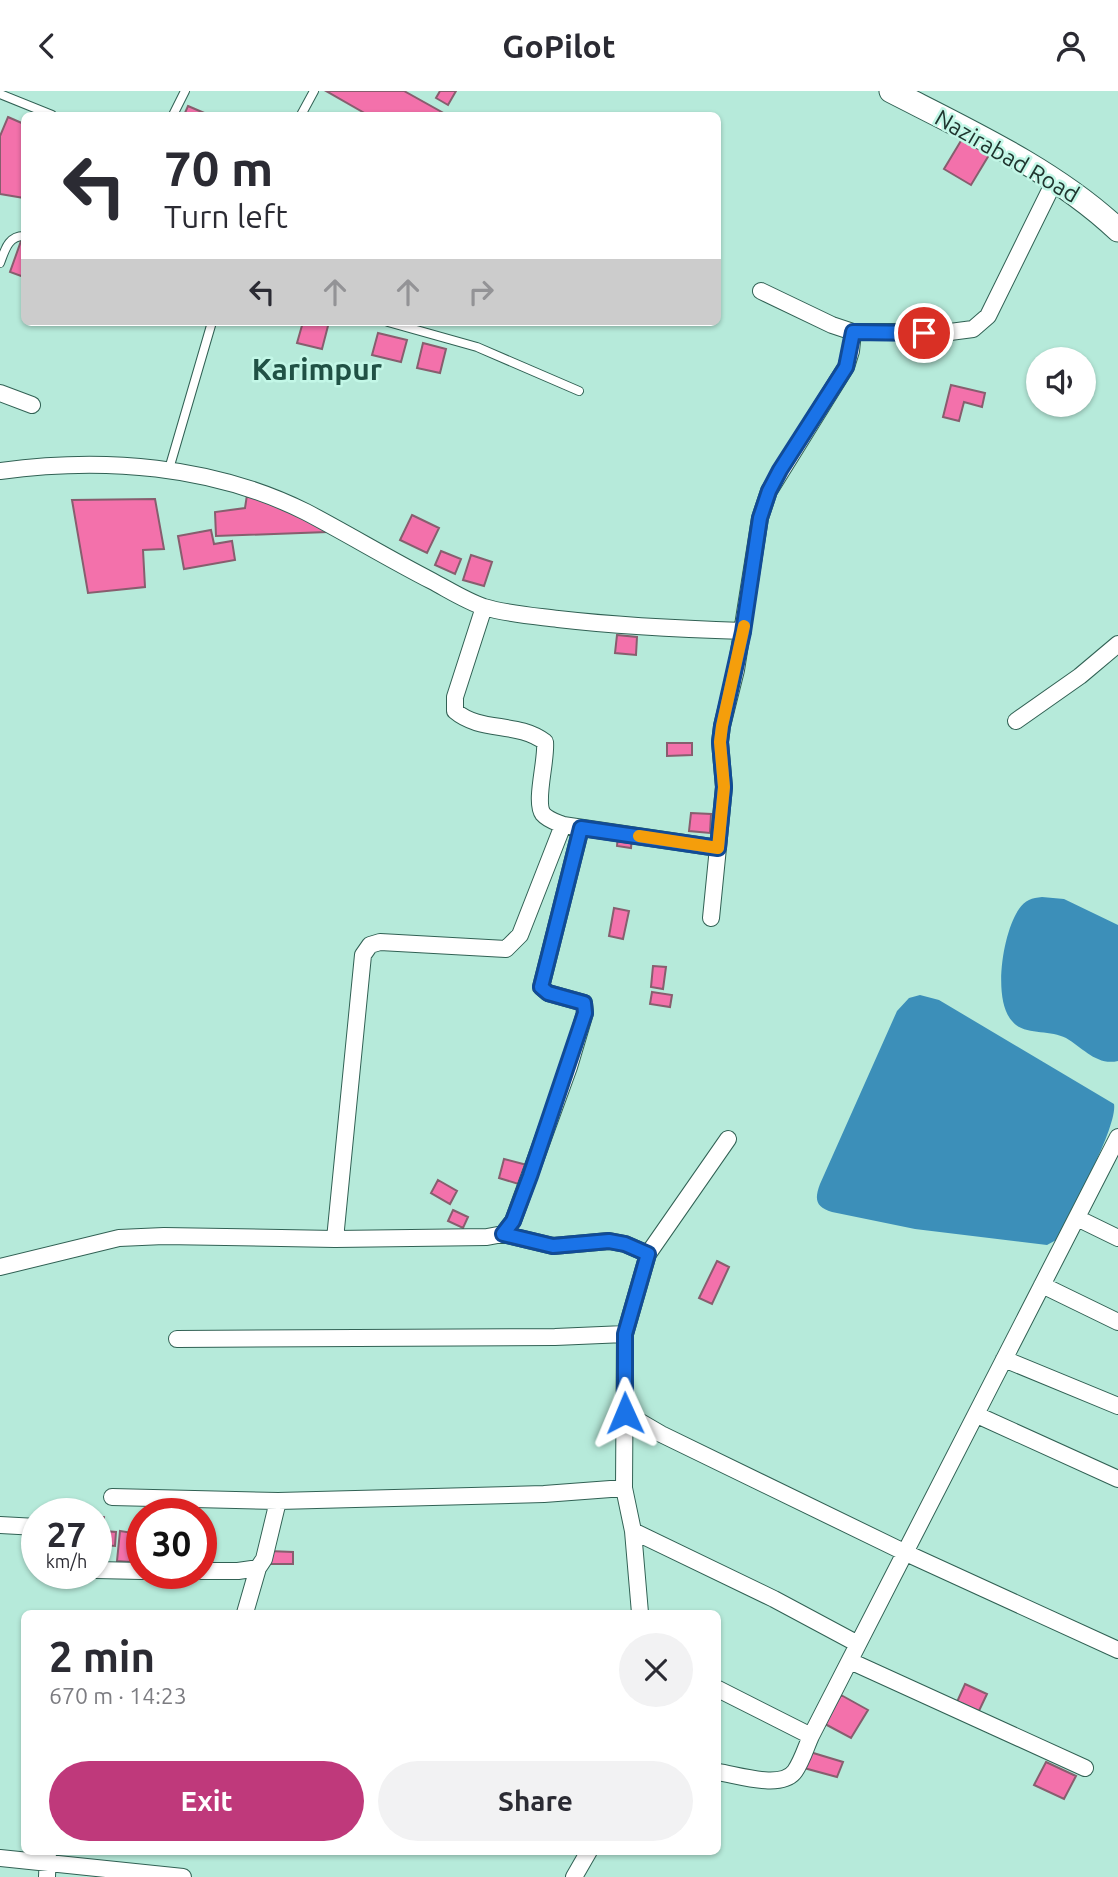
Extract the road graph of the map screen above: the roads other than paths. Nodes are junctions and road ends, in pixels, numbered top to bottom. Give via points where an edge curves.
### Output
1 (185, 91) edge
2 (314, 91) edge
3 (891, 91) edge
4 (0, 94) edge
5 (45, 112) edge
6 (174, 112) edge
7 (303, 112) edge
8 (1055, 180) junction
9 (1118, 230) edge
10 (21, 236) edge
11 (0, 262) edge
12 (761, 291) dead end
13 (211, 326) edge
14 (402, 326) edge
15 (853, 332) junction
16 (579, 391) dead end
17 (0, 393) edge
18 (32, 405) dead end
19 (169, 469) junction
20 (0, 471) edge
21 (484, 607) junction
22 (743, 632) junction
23 (1118, 644) edge
24 (1016, 721) dead end
25 (563, 825) junction
26 (581, 828) junction
27 (718, 848) junction
28 (711, 918) dead end
29 (1118, 1137) edge
30 (728, 1139) dead end
31 (1077, 1218) junction
32 (503, 1234) junction
33 (1118, 1238) edge
34 (335, 1239) junction
35 (648, 1254) junction
36 (0, 1267) edge
37 (1042, 1285) junction
38 (1118, 1322) edge
39 (625, 1334) junction
40 (177, 1339) dead end
41 (1004, 1359) junction
42 (1118, 1406) edge
43 (625, 1413) junction
44 (977, 1415) junction
45 (1118, 1479) edge
46 (624, 1488) junction
47 (113, 1497) dead end
48 (278, 1501) junction
49 (0, 1525) edge
50 (21, 1526) edge
51 (633, 1531) junction
52 (906, 1553) junction
53 (258, 1568) junction
54 (217, 1571) edge
55 (246, 1610) edge
56 (640, 1610) edge
57 (858, 1644) junction
58 (1118, 1650) edge
59 (850, 1661) junction
60 (721, 1691) edge
61 (811, 1736) junction
62 (1085, 1767) dead end
63 (721, 1773) edge
64 (588, 1855) edge
65 (0, 1858) edge
66 (48, 1864) edge
67 (183, 1877) edge
68 (574, 1877) edge

1 - 6 lane
2 - 7 lane
3 - 8 main road, Nazirabad Road
4 - 5 lane
8 - 9 main road, Nazirabad Road
8 - 15 street via 988,316 973,329
10 - 11 lane via 9,241
12 - 15 street
13 - 19 lane
14 - 16 lane via 477,347
15 - 22 street via 851,351 837,383 769,491 760,518
17 - 18 street
19 - 20 street via 42,465
19 - 21 street via 234,484 306,512
21 - 22 street via 599,624
21 - 25 street via 455,697 456,711 479,724 524,730 545,742 539,804 543,814
22 - 27 street via 720,742 724,787
23 - 24 street
25 - 26 street
25 - 34 street via 520,935 506,949 380,942 370,945 363,955
26 - 27 street
26 - 32 street via 541,987 584,1003 585,1013 530,1176 513,1221
27 - 28 street
29 - 31 street
30 - 35 street
31 - 33 street
31 - 37 street
32 - 34 street
32 - 35 street via 553,1246 609,1241
34 - 36 street via 119,1238
35 - 39 street
37 - 38 street
37 - 41 street
39 - 40 street
39 - 43 street
41 - 42 street
41 - 44 street
43 - 46 street
43 - 52 street
44 - 45 street
44 - 52 street
46 - 48 street
46 - 51 street
47 - 48 street
48 - 53 street
49 - 50 street
51 - 56 street
51 - 57 street
52 - 57 street
52 - 58 street
53 - 54 street
53 - 55 street
57 - 59 street
59 - 61 street
59 - 62 street
60 - 61 street
61 - 63 street via 795,1772 783,1781
64 - 68 street
65 - 66 street
66 - 67 street

